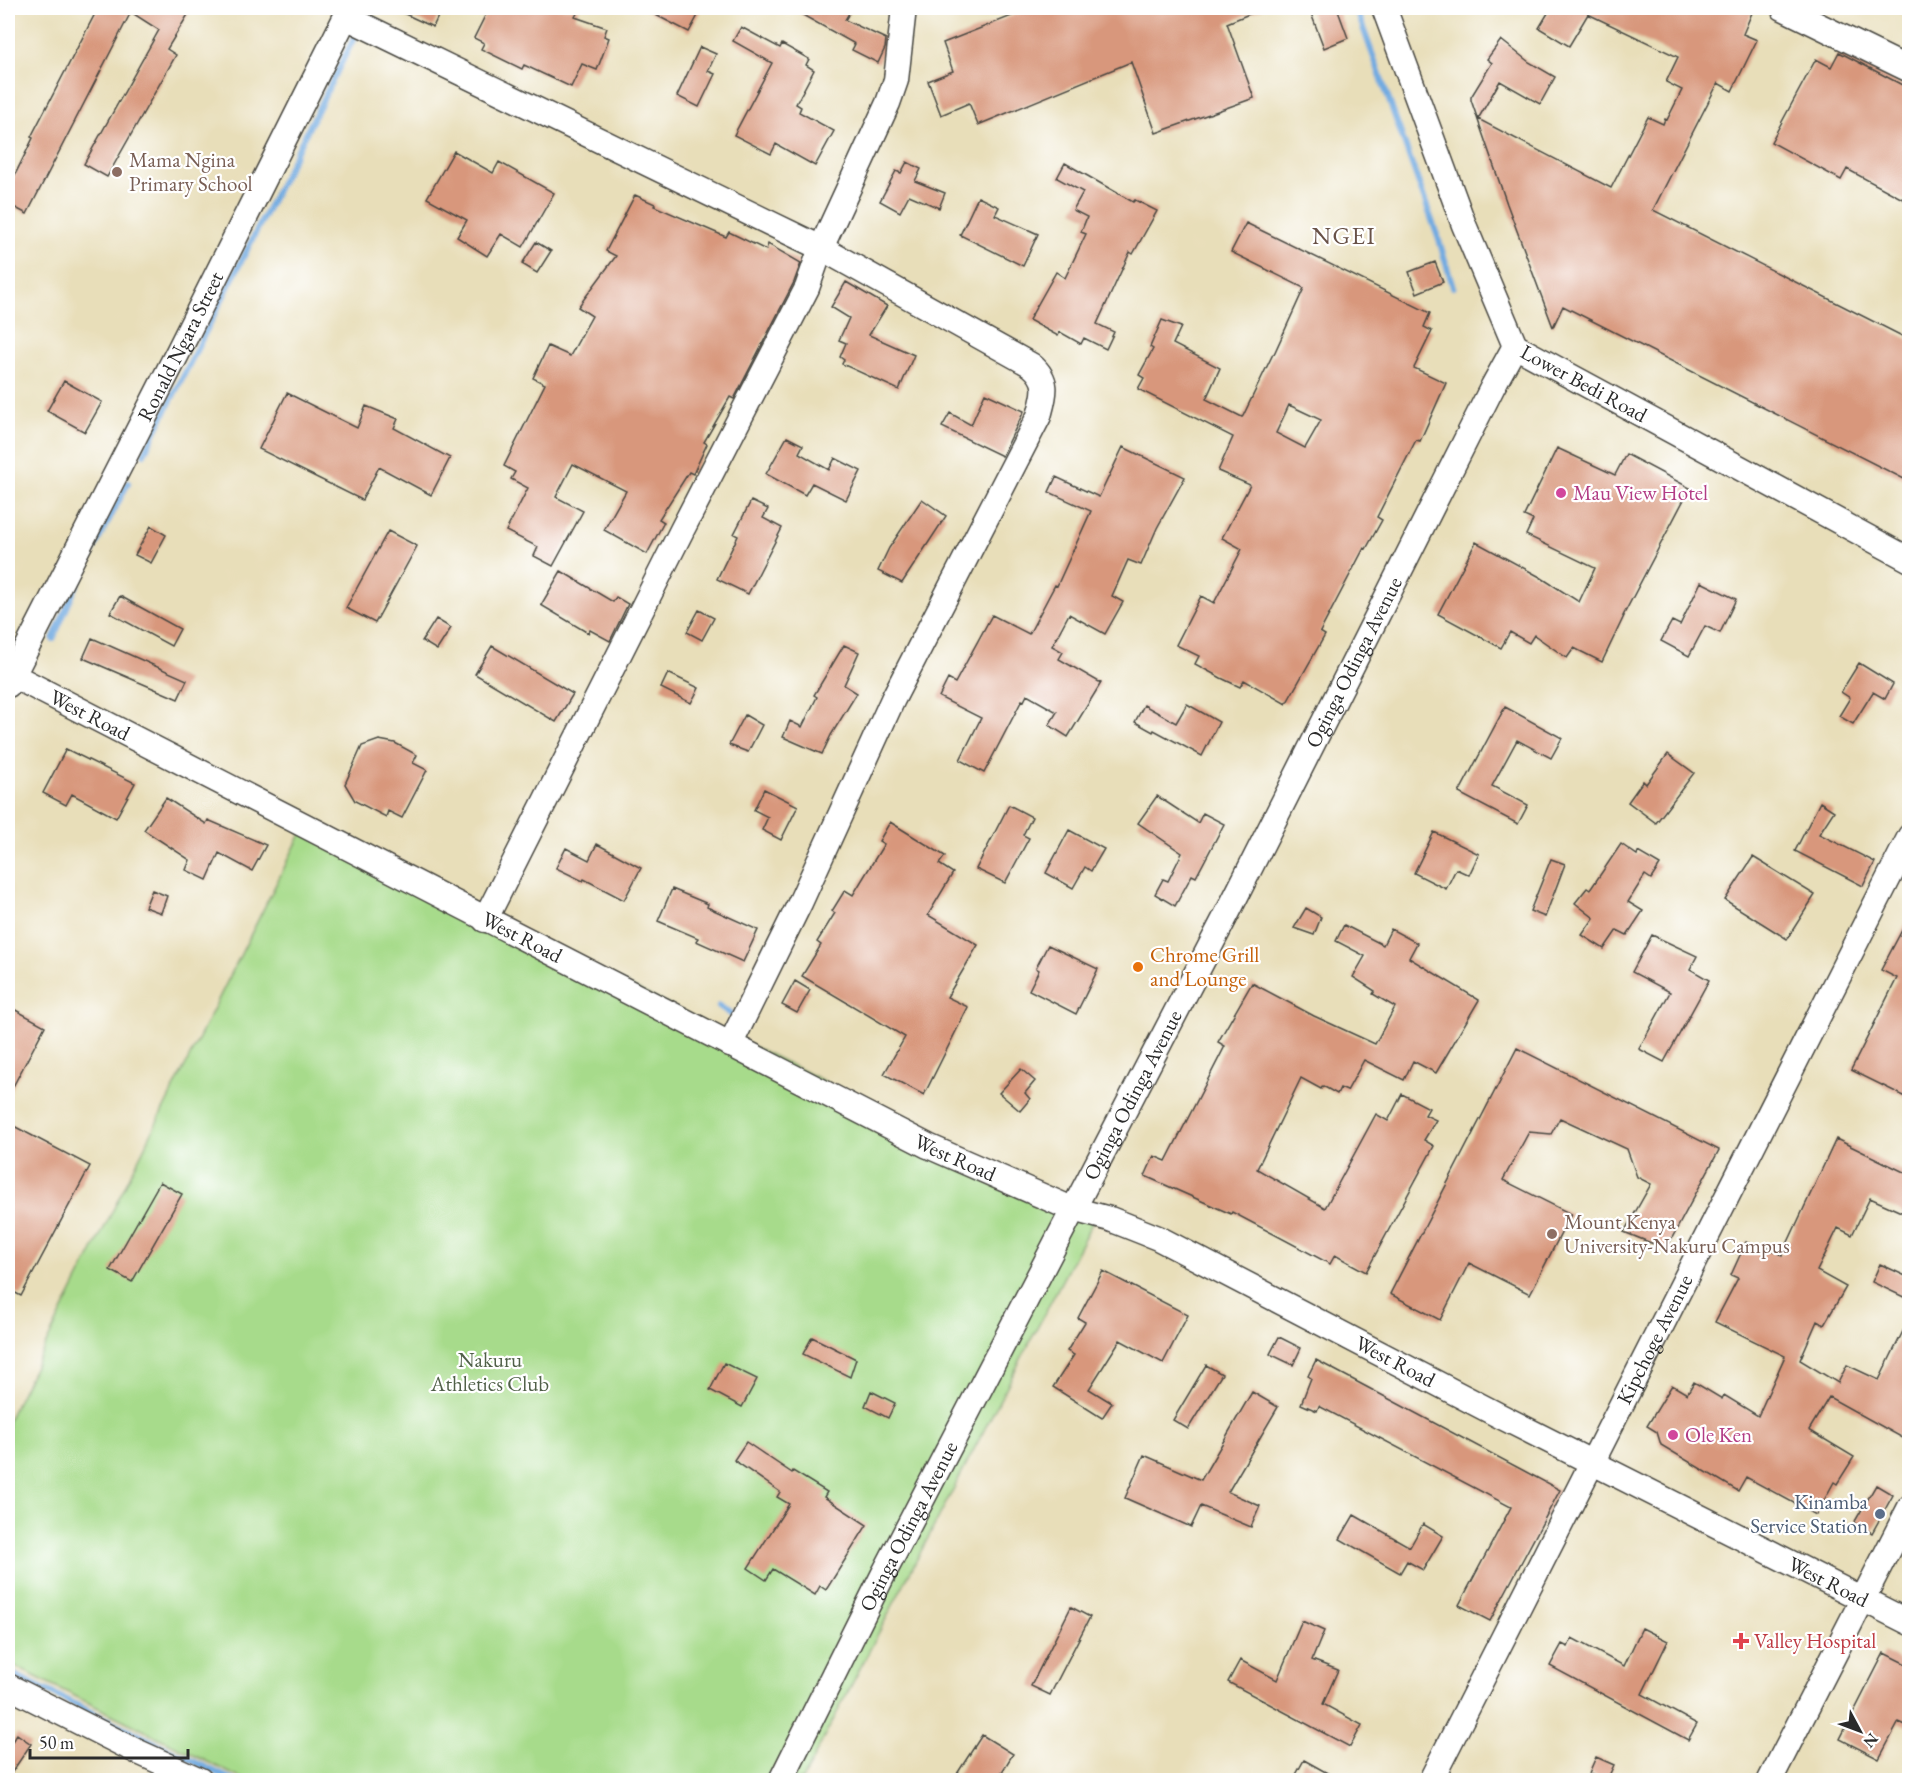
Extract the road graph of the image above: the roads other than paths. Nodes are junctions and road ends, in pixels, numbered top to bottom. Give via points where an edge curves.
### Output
1 (904, 8) edge
2 (1383, 8) edge
3 (1783, 8) edge
4 (348, 12) edge
5 (1910, 70) edge
6 (821, 248) junction
7 (1515, 346) junction
8 (1910, 560) edge
9 (9, 678) edge
10 (1910, 836) edge
11 (485, 920) junction
12 (730, 1045) junction
13 (1072, 1209) junction
14 (1593, 1463) junction
15 (1910, 1507) edge
16 (1863, 1600) junction
17 (1910, 1623) edge
18 (8, 1686) edge
19 (200, 1780) edge
20 (782, 1780) edge
21 (1431, 1780) edge
22 (1770, 1780) edge

1 - 6 street via 896,80
2 - 7 street, Lower Bedi Road via 1464,225
3 - 5 street
4 - 6 street
4 - 9 street, Ronald Ngara Street
6 - 11 street via 807,288
6 - 12 street via 1031,365 1040,372 1045,393 1039,416 893,699
7 - 8 street, Lower Bedi Road
7 - 13 street, Oginga Odinga Avenue via 1230,908
9 - 11 street, West Road
10 - 14 street, Kipchoge Avenue
11 - 12 street, West Road
12 - 13 street, West Road via 928,1146
13 - 14 street, West Road via 1158,1238
13 - 20 street, Oginga Odinga Avenue
14 - 16 street, West Road
14 - 21 street, Kipchoge Avenue
15 - 16 street
16 - 17 street, West Road
16 - 22 street
18 - 19 street

